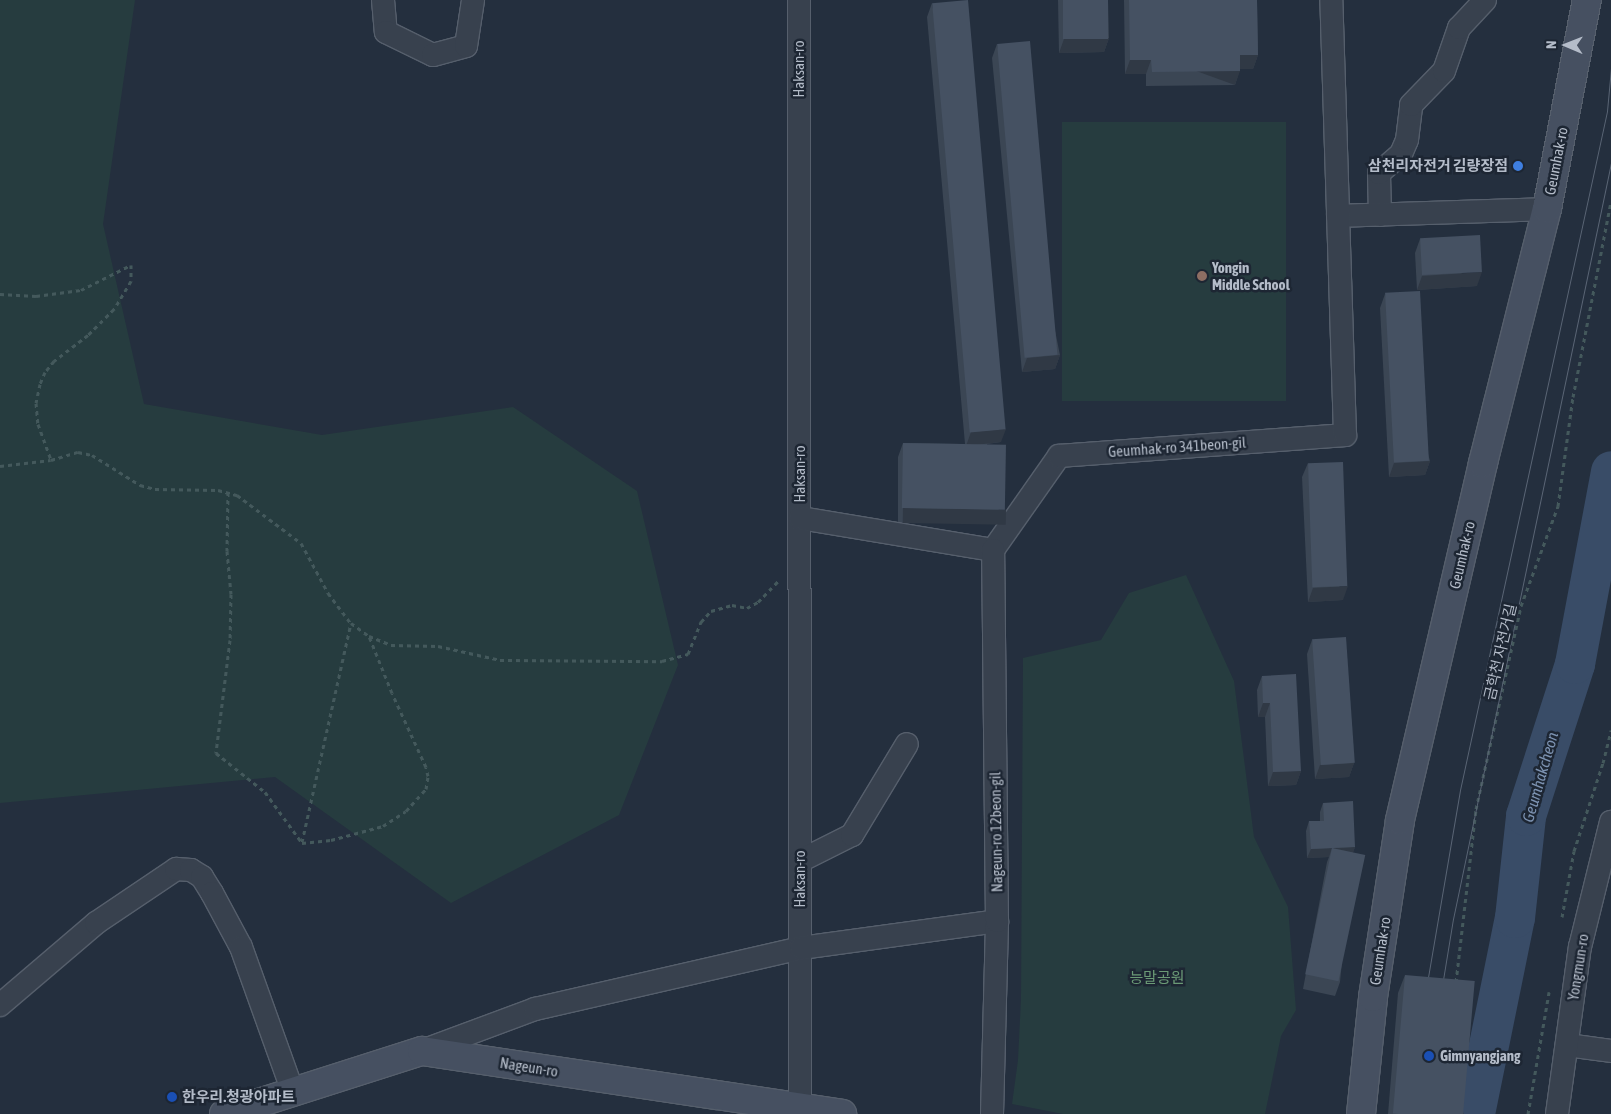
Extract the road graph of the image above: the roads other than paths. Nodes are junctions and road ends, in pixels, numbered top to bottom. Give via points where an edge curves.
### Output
1 (384, 0) edge
2 (473, 0) edge
3 (799, 0) edge
4 (1331, 0) edge
5 (1485, 0) edge
6 (1587, 0) edge
7 (1547, 209) junction
8 (1380, 215) junction
9 (1338, 216) junction
10 (800, 518) junction
11 (993, 550) junction
12 (907, 744) dead end
13 (1611, 822) edge
14 (800, 861) junction
15 (997, 921) junction
16 (800, 948) junction
17 (0, 1005) edge
18 (1567, 1045) junction
19 (422, 1050) junction
20 (1611, 1051) edge
21 (293, 1092) junction
22 (800, 1108) junction
23 (224, 1114) edge
24 (842, 1114) edge
25 (992, 1114) edge
26 (1361, 1114) edge
27 (1557, 1114) edge

1 - 2 street via 386,32 433,55 466,46
3 - 10 street, Haksan-ro
4 - 9 street
5 - 8 street via 1459,28 1444,71 1411,105 1407,140 1400,154 1379,173
6 - 7 main road, Geumhak-ro
7 - 8 street
7 - 26 main road, Geumhak-ro via 1483,463 1400,820 1373,997
8 - 9 street
9 - 11 street, Geumhak-ro 341beon-gil via 1345,435 1059,456
10 - 11 street
10 - 14 street, Haksan-ro
11 - 15 street, Nageun-ro 12beon-gil
12 - 14 street via 852,835
13 - 18 street, Yongmun-ro via 1580,947
14 - 16 street, Haksan-ro
15 - 16 street
15 - 25 street, Nageun-ro 12beon-gil
16 - 19 street via 535,1008
16 - 22 street, Haksan-ro
17 - 21 street via 96,923 176,869 191,870 202,878 212,893 241,947
18 - 20 street
18 - 27 street, Yongmun-ro
19 - 21 main road, Nageun-ro
19 - 22 main road, Nageun-ro
21 - 23 main road, Nageun-ro
22 - 24 main road, Nageun-ro

